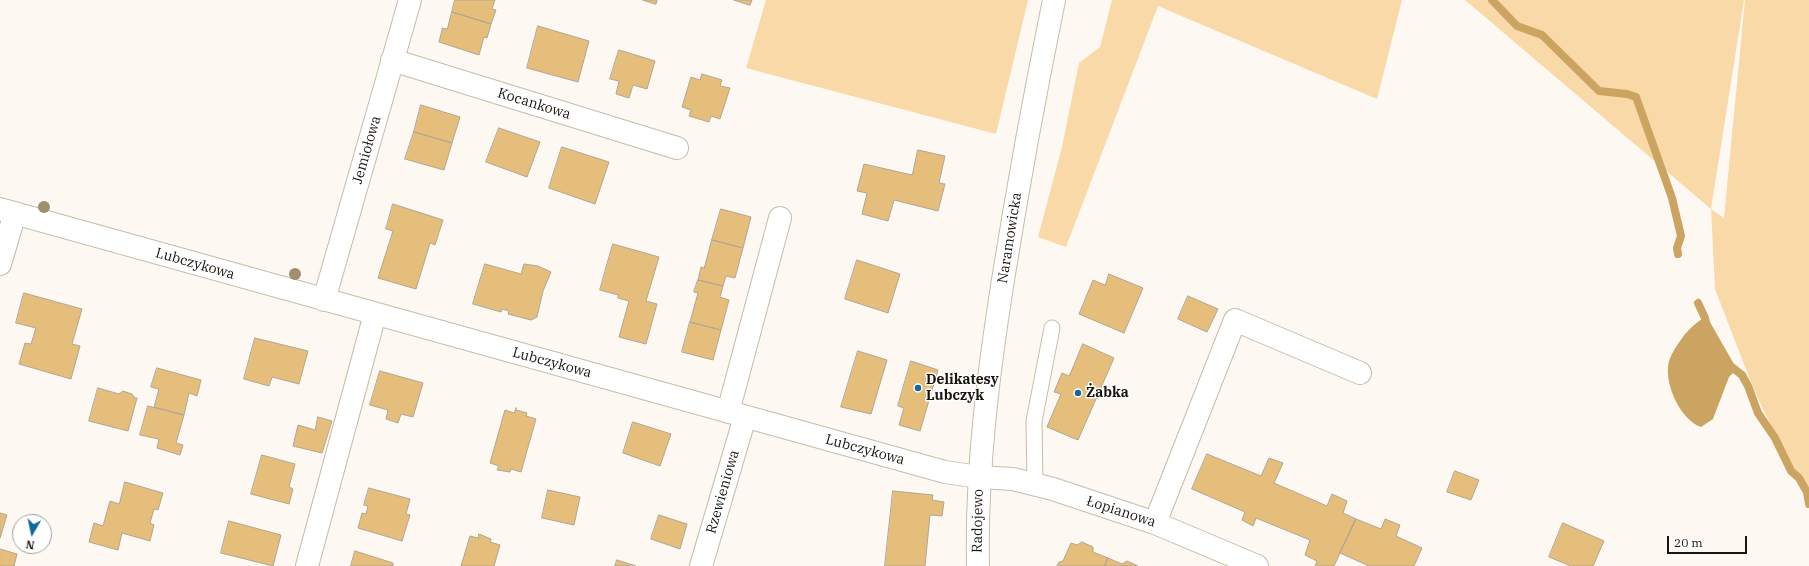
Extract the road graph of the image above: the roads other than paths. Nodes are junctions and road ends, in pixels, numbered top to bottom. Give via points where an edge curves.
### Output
1 (410, 0) edge
2 (1054, 0) edge
3 (392, 60) junction
4 (677, 148) dead end
5 (7, 211) edge
6 (780, 218) dead end
7 (0, 264) edge
8 (324, 300) junction
9 (375, 314) junction
10 (1052, 328) dead end
11 (1360, 373) dead end
12 (737, 415) junction
13 (979, 477) junction
14 (1035, 484) junction
15 (1155, 523) junction
16 (307, 566) edge
17 (701, 566) edge
18 (978, 566) edge
19 (1257, 566) edge

1 - 3 street, Jemiołowa
2 - 13 street, Naramowicka via 1010,236 990,368
3 - 4 street, Kocankowa
3 - 8 street, Jemiołowa
5 - 7 street, Lubczykowa
5 - 8 street, Lubczykowa
6 - 12 street
8 - 9 street, Lubczykowa
9 - 12 street, Lubczykowa
9 - 16 street
10 - 14 lane via 1034,421
11 - 15 street via 1235,320
12 - 13 street, Lubczykowa via 945,472
12 - 17 street, Rzewieniowa
13 - 14 street, Łopianowa via 1013,479
13 - 18 street, Radojewo
14 - 15 street, Łopianowa
15 - 19 street, Łopianowa

